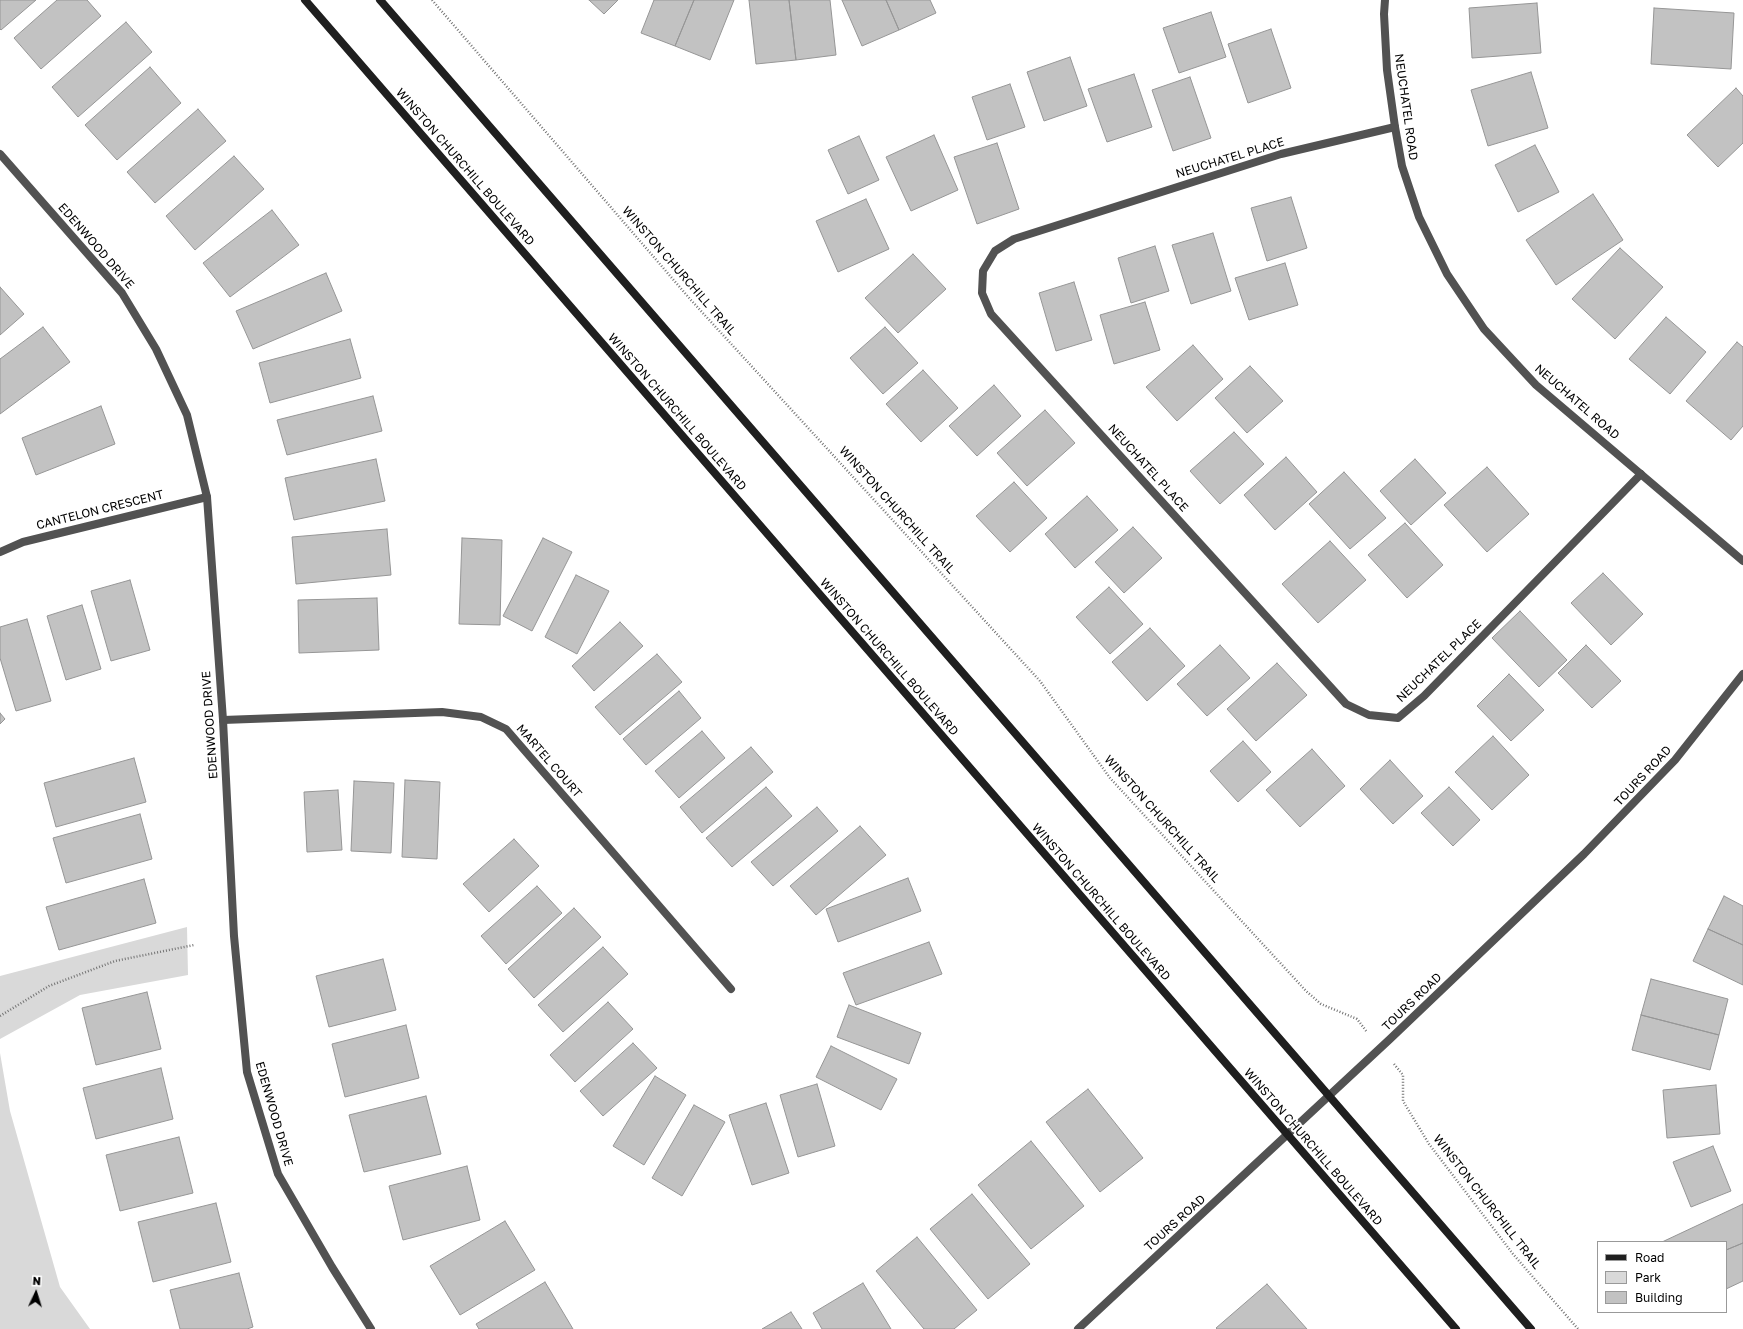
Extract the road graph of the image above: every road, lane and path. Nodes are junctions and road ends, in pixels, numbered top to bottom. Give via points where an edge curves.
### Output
1 (305, 0) edge
2 (380, 0) edge
3 (432, 0) edge
4 (1385, 0) edge
5 (1395, 127) junction
6 (0, 154) edge
7 (1641, 474) junction
8 (207, 497) junction
9 (0, 552) edge
10 (1743, 561) edge
11 (1743, 674) edge
12 (223, 720) junction
13 (194, 944) dead end
14 (732, 989) dead end
15 (0, 1016) edge
16 (1357, 1019) dead end
17 (1403, 1076) dead end
18 (1329, 1096) junction
19 (1288, 1135) junction
20 (371, 1329) edge
21 (1078, 1329) edge
22 (1456, 1329) edge
23 (1531, 1329) edge
24 (1578, 1329) edge

1 - 19 main road, WINSTON CHURCHILL BOULEVARD
2 - 18 main road
3 - 16 path, WINSTON CHURCHILL TRAIL via 690,299 1040,681 1110,778 1306,991 1321,1004
4 - 5 street, NEUCHATEL ROAD via 1387,70
5 - 7 street, NEUCHATEL ROAD via 1402,166 1419,217 1447,274 1484,329 1536,385
5 - 7 street, NEUCHATEL PLACE via 1281,154 1014,239 995,251 982,271 982,293 991,314 1346,704 1369,715 1398,718 1424,696
6 - 8 street, EDENWOOD DRIVE via 122,293 152,343 187,415
7 - 10 street, NEUCHATEL ROAD
8 - 9 street, CANTELON CRESCENT via 23,542
8 - 12 street, EDENWOOD DRIVE
11 - 18 street, TOURS ROAD via 1675,760 1584,854
12 - 14 street, MARTEL COURT via 442,712 481,717 506,729
12 - 20 street, EDENWOOD DRIVE via 234,936 247,1072 278,1174
13 - 15 path via 115,961 49,986
17 - 24 path, WINSTON CHURCHILL TRAIL via 1403,1101 1429,1144 1513,1254
18 - 19 street, TOURS ROAD
18 - 23 main road
19 - 21 street, TOURS ROAD
19 - 22 main road, WINSTON CHURCHILL BOULEVARD

